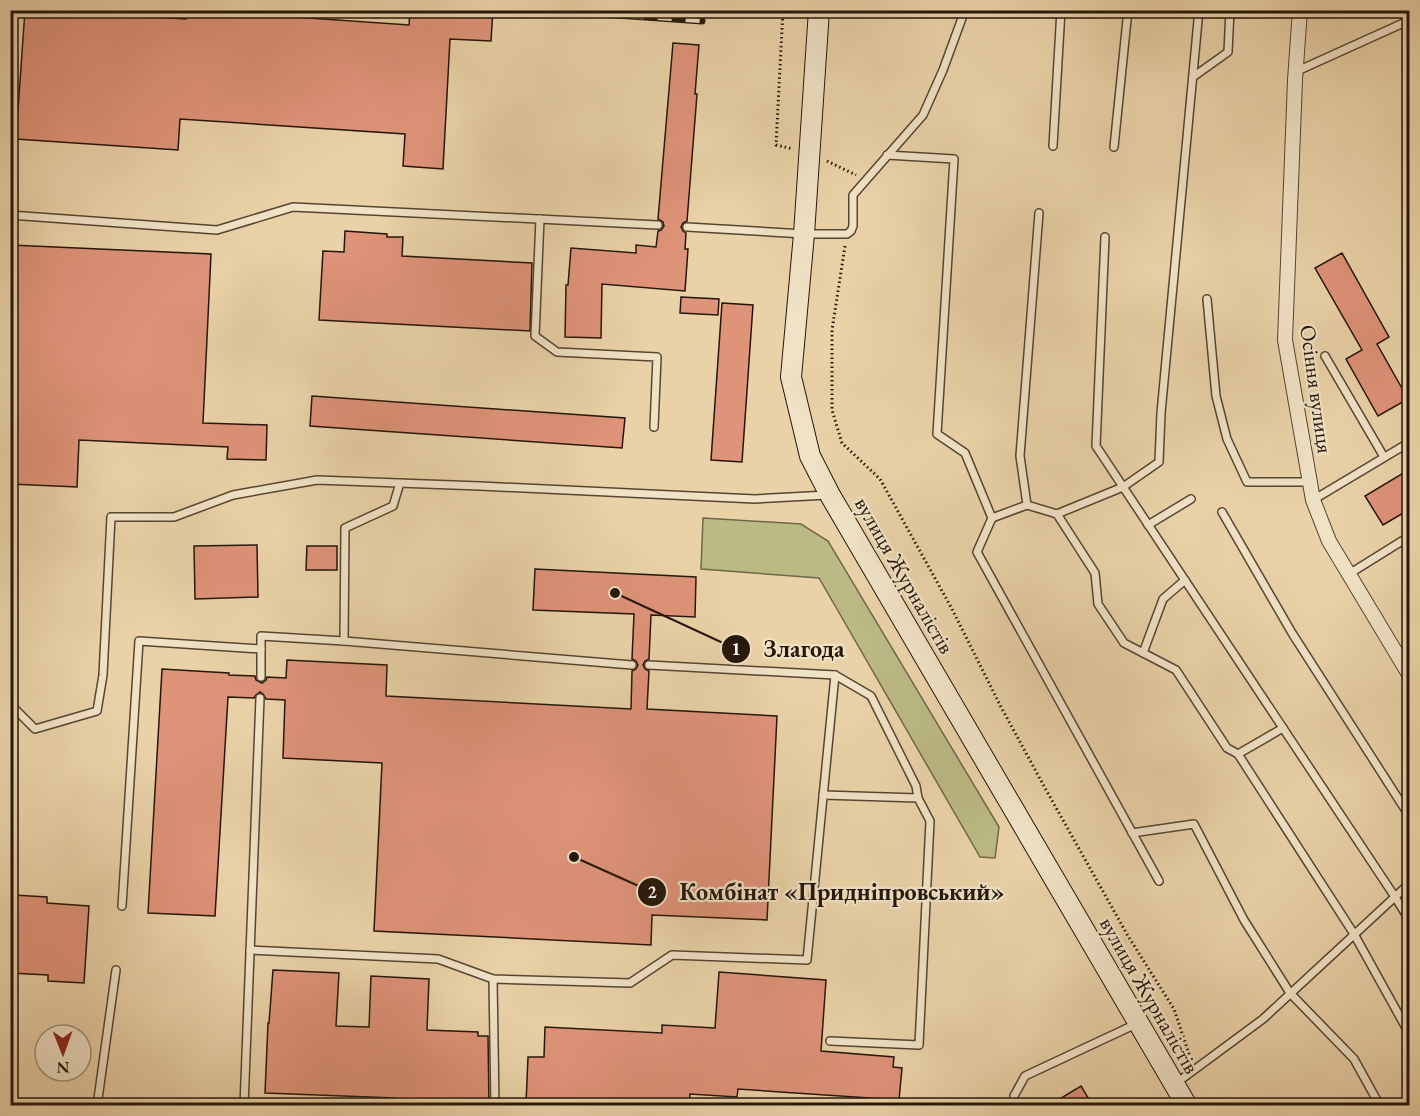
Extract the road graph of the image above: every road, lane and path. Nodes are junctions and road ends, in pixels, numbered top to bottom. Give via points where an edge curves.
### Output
1 (819, 10) edge
2 (965, 10) edge
3 (1062, 10) edge
4 (1128, 10) edge
5 (1199, 10) edge
6 (1230, 10) edge
7 (1300, 10) edge
8 (1410, 20) edge
9 (1295, 72) junction
10 (1193, 77) junction
11 (1053, 146) dead end
12 (1114, 147) dead end
13 (887, 155) junction
14 (1039, 213) dead end
15 (10, 214) edge
16 (540, 219) junction
17 (658, 225) dead end
18 (687, 226) dead end
19 (804, 234) junction
20 (847, 234) junction
21 (1105, 237) dead end
22 (1208, 299) dead end
23 (1325, 356) dead end
24 (654, 427) dead end
25 (1410, 442) edge
26 (1384, 457) junction
27 (1310, 482) junction
28 (400, 483) junction
29 (1123, 487) junction
30 (830, 495) junction
31 (1191, 499) dead end
32 (1313, 500) junction
33 (1028, 505) junction
34 (1222, 512) dead end
35 (1057, 514) junction
36 (992, 518) junction
37 (1148, 525) junction
38 (1410, 536) edge
39 (1348, 574) junction
40 (1185, 580) junction
41 (344, 641) junction
42 (261, 649) junction
43 (1143, 652) junction
44 (632, 665) dead end
45 (649, 665) dead end
46 (1408, 670) edge
47 (835, 675) junction
48 (261, 677) dead end
49 (260, 698) dead end
50 (10, 704) edge
51 (1282, 728) junction
52 (1238, 754) junction
53 (823, 795) junction
54 (918, 798) junction
55 (1410, 817) edge
56 (1132, 833) junction
57 (1159, 882) dead end
58 (1410, 883) edge
59 (1395, 897) junction
60 (122, 906) dead end
61 (1410, 921) edge
62 (1354, 934) junction
63 (250, 950) junction
64 (116, 970) dead end
65 (493, 979) junction
66 (1290, 993) junction
67 (1139, 1023) junction
68 (1410, 1035) edge
69 (830, 1041) dead end
70 (1194, 1070) junction
71 (1175, 1084) junction
72 (97, 1106) edge
73 (244, 1106) edge
74 (495, 1106) edge
75 (1014, 1106) edge
76 (1187, 1106) edge
77 (1380, 1106) edge

1 - 19 street, вулиця Журналістів
2 - 13 lane via 923,115
3 - 11 lane
4 - 12 lane
5 - 10 lane
6 - 10 lane via 1228,52
7 - 9 street, Осіння вулиця
8 - 9 lane
9 - 27 street, Осіння вулиця via 1286,340
10 - 29 lane via 1159,462
13 - 20 lane via 853,195 853,226
13 - 36 lane via 954,159 937,434 965,453
14 - 33 lane via 1020,456
15 - 16 lane via 217,230 293,207
16 - 17 lane
16 - 24 lane via 535,336 557,352 657,357
18 - 19 lane
19 - 20 lane
19 - 30 street, вулиця Журналістів via 792,377 810,456
20 - 70 path via 832,330 832,410 843,443 880,479 1045,788 1174,1009
21 - 29 lane via 1096,447
22 - 27 lane via 1216,396 1227,439 1247,482
23 - 26 lane
25 - 26 lane
26 - 32 lane
27 - 32 street, Осіння вулиця
28 - 30 lane via 755,499
28 - 41 lane via 393,506 345,528
28 - 50 lane via 317,480 233,495 174,517 111,517 103,675 97,711 35,729
29 - 35 lane
29 - 37 lane
30 - 67 street, вулиця Журналістів
31 - 37 lane
32 - 39 street, Осіння вулиця via 1329,541
33 - 35 lane
33 - 36 lane
34 - 55 lane via 1292,633
35 - 43 lane via 1095,573 1098,604 1124,643
36 - 56 lane via 977,552
37 - 40 lane
38 - 39 lane
39 - 46 street, Осіння вулиця
40 - 43 lane via 1163,599
40 - 51 lane
41 - 42 lane via 261,636
41 - 44 lane
42 - 48 lane
42 - 60 lane via 140,641
43 - 52 lane via 1176,670 1227,748
45 - 47 lane
47 - 53 lane
47 - 54 lane via 871,696 916,786
49 - 63 lane
51 - 52 lane
51 - 59 lane
52 - 62 lane
53 - 54 lane
53 - 65 lane via 807,960 672,955 630,983
54 - 69 lane via 930,822 920,1045
56 - 57 lane
56 - 66 lane via 1194,824 1244,920
58 - 59 lane
59 - 61 lane
59 - 62 lane
62 - 66 lane
62 - 68 lane
63 - 65 lane via 438,959
63 - 73 lane
64 - 72 lane
65 - 74 lane
66 - 70 lane via 1263,1019
66 - 77 lane via 1354,1059
67 - 71 street, вулиця Журналістів
67 - 75 lane via 1025,1076 1014,1096
70 - 71 lane
71 - 76 street, вулиця Журналістів

